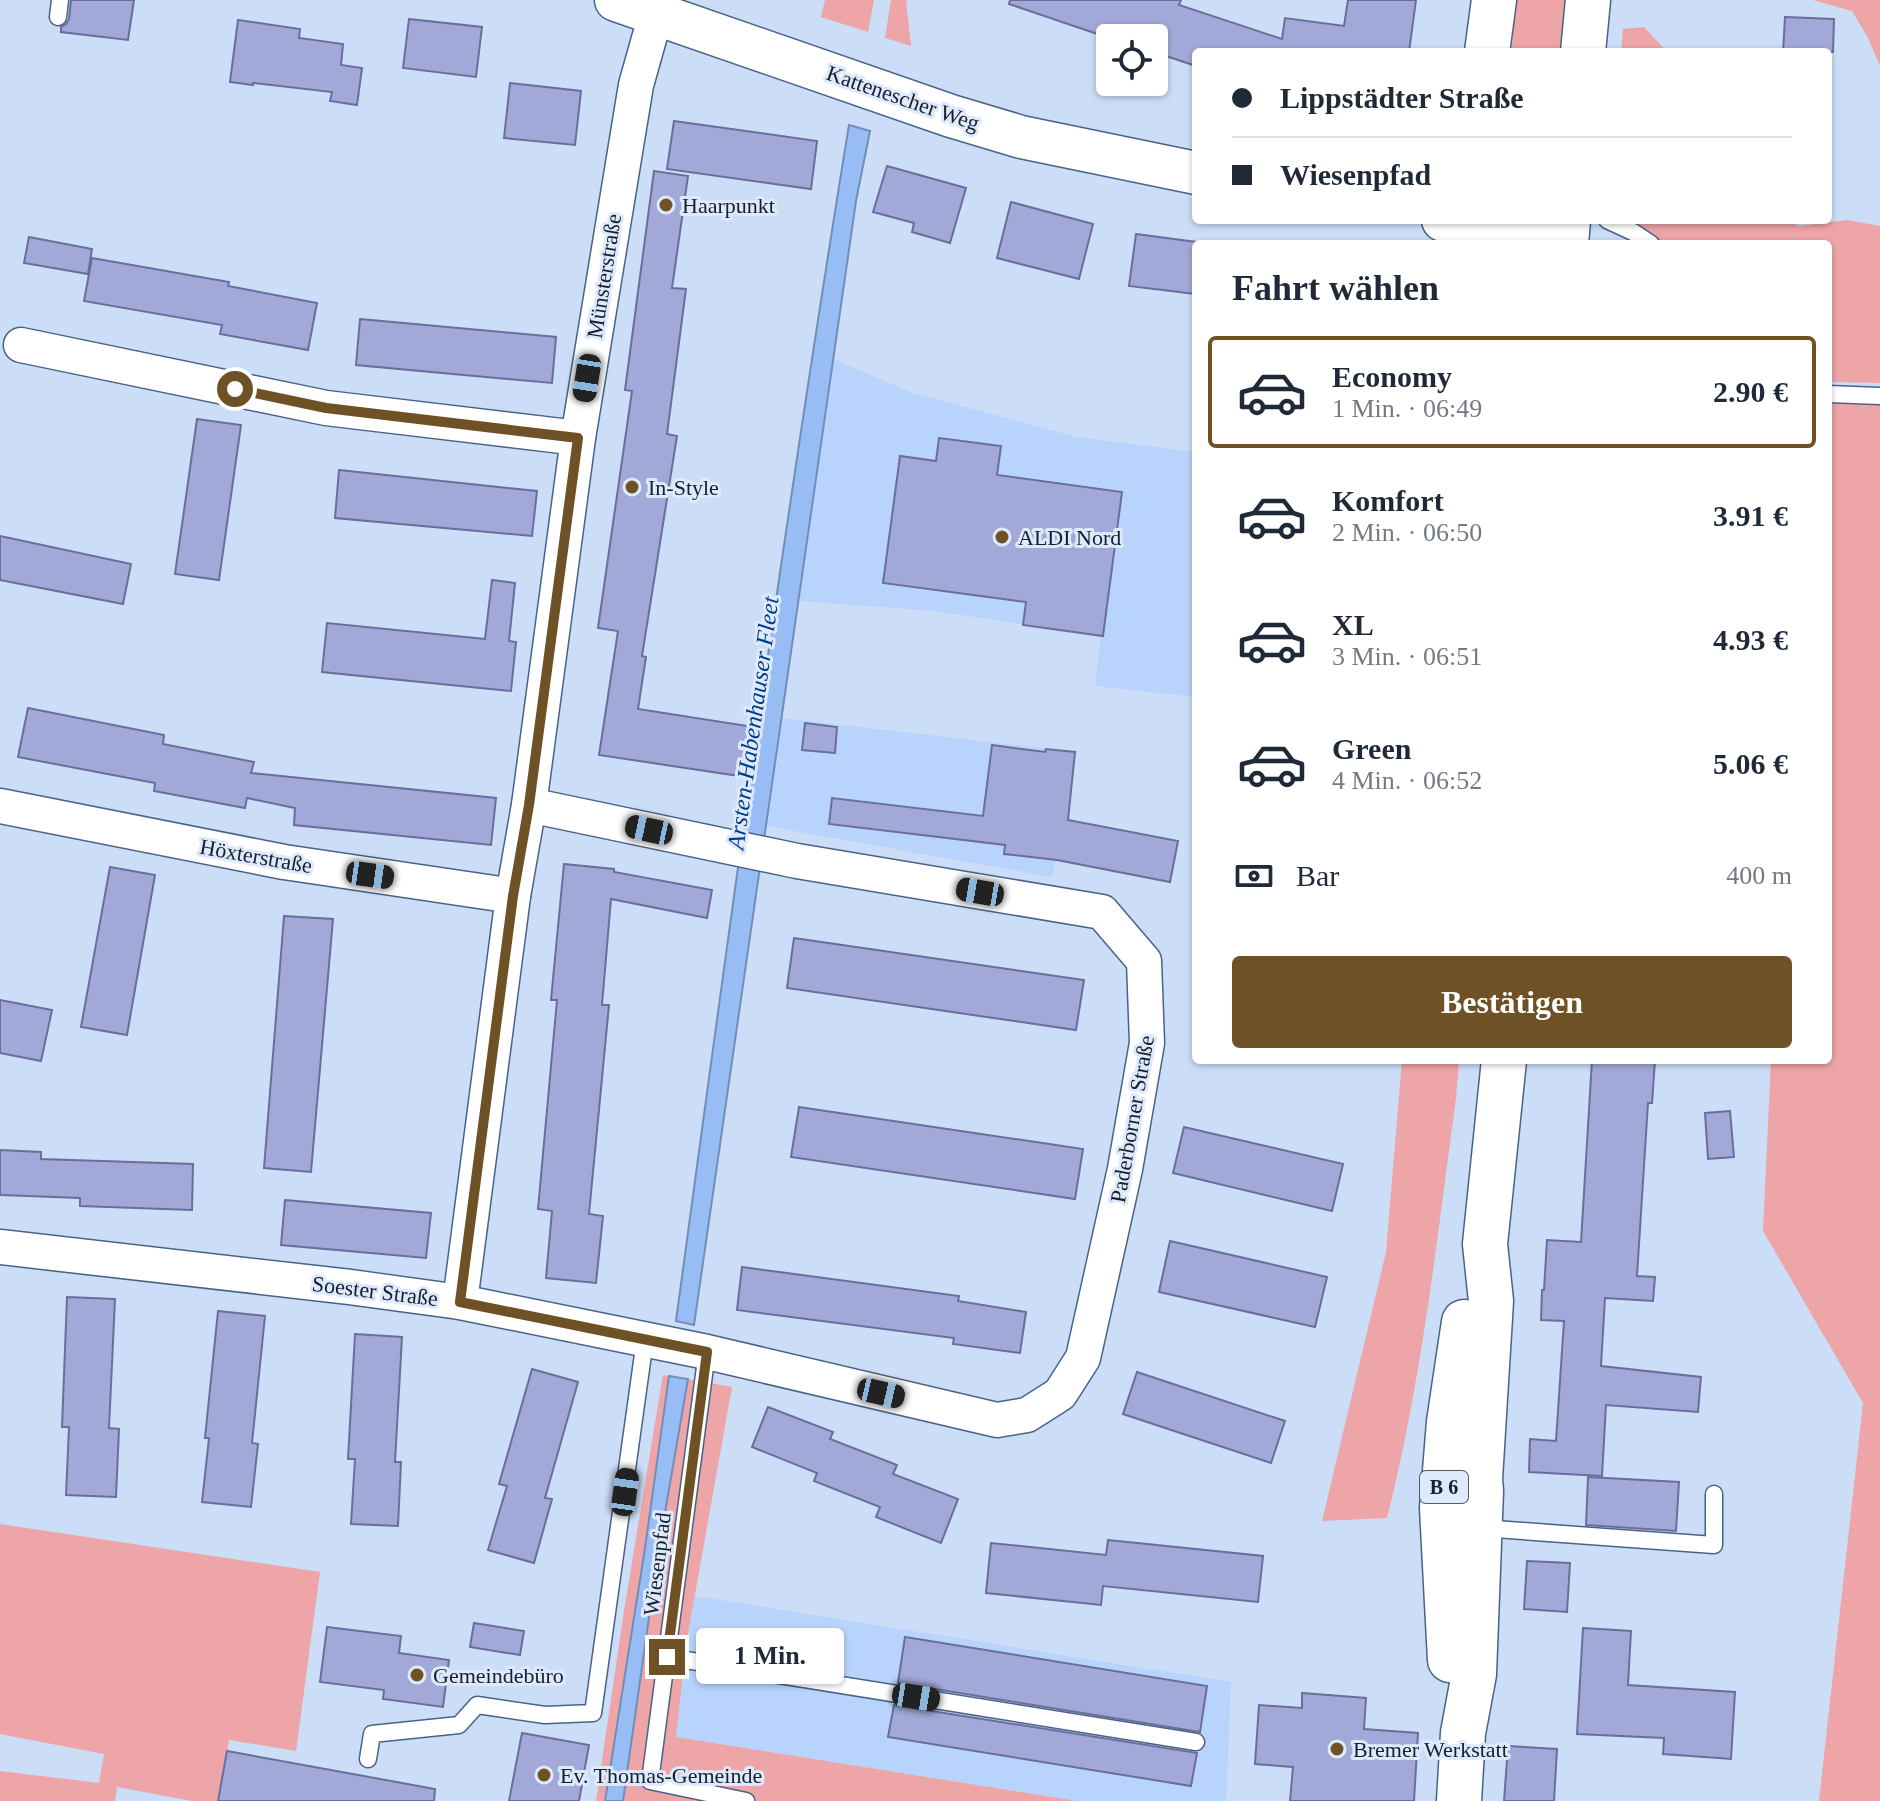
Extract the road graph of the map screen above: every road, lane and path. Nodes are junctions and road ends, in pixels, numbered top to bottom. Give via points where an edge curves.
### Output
1 (616, 0) edge
2 (1494, 0) edge
3 (1588, 0) edge
4 (656, 14) junction
5 (1488, 48) edge
6 (1583, 48) edge
7 (1192, 172) edge
8 (1542, 224) edge
9 (1616, 224) edge
10 (1460, 227) edge
11 (1645, 240) edge
12 (21, 345) dead end
13 (1832, 394) edge
14 (1880, 396) edge
15 (578, 438) junction
16 (529, 805) junction
17 (0, 806) edge
18 (513, 896) junction
19 (1504, 1064) edge
20 (1485, 1244) junction
21 (0, 1247) edge
22 (460, 1302) junction
23 (645, 1340) junction
24 (707, 1352) junction
25 (1027, 1415) joint
26 (1714, 1494) dead end
27 (1480, 1528) junction
28 (667, 1657) junction
29 (1463, 1733) junction
30 (1196, 1742) dead end
31 (368, 1759) dead end
32 (746, 1801) edge
33 (1459, 1801) edge

1 - 4 street, Kattenescher Weg
2 - 5 main road
3 - 6 main road
4 - 7 street, Kattenescher Weg via 1021,137
4 - 15 street, Münsterstraße via 636,85
8 - 10 street
9 - 11 lane
12 - 15 street via 326,408
13 - 14 lane
15 - 16 street, Münsterstraße
16 - 18 street, Münsterstraße
16 - 25 street, Paderborner Straße via 797,861 1102,912 1144,961 1147,1043 1083,1358 1060,1394
17 - 18 street, Höxterstraße via 284,862
18 - 22 street, Münsterstraße
19 - 20 main road, B 6
20 - 27 main road, B 6 via 1491,1301
20 - 29 main road, B 6 via 1467,1301 1442,1508 1451,1672
21 - 22 street, Soester Straße
22 - 23 street, Soester Straße
23 - 24 street, Soester Straße
23 - 31 lane via 593,1713 545,1715 477,1705 459,1725 372,1734
24 - 25 street, Soester Straße via 997,1420
24 - 28 lane, Wiesenpfad
26 - 27 lane via 1714,1545
27 - 29 main road, B 6 via 1474,1674
28 - 30 lane
28 - 32 lane, Wiesenpfad via 650,1781
29 - 33 main road, B 6

